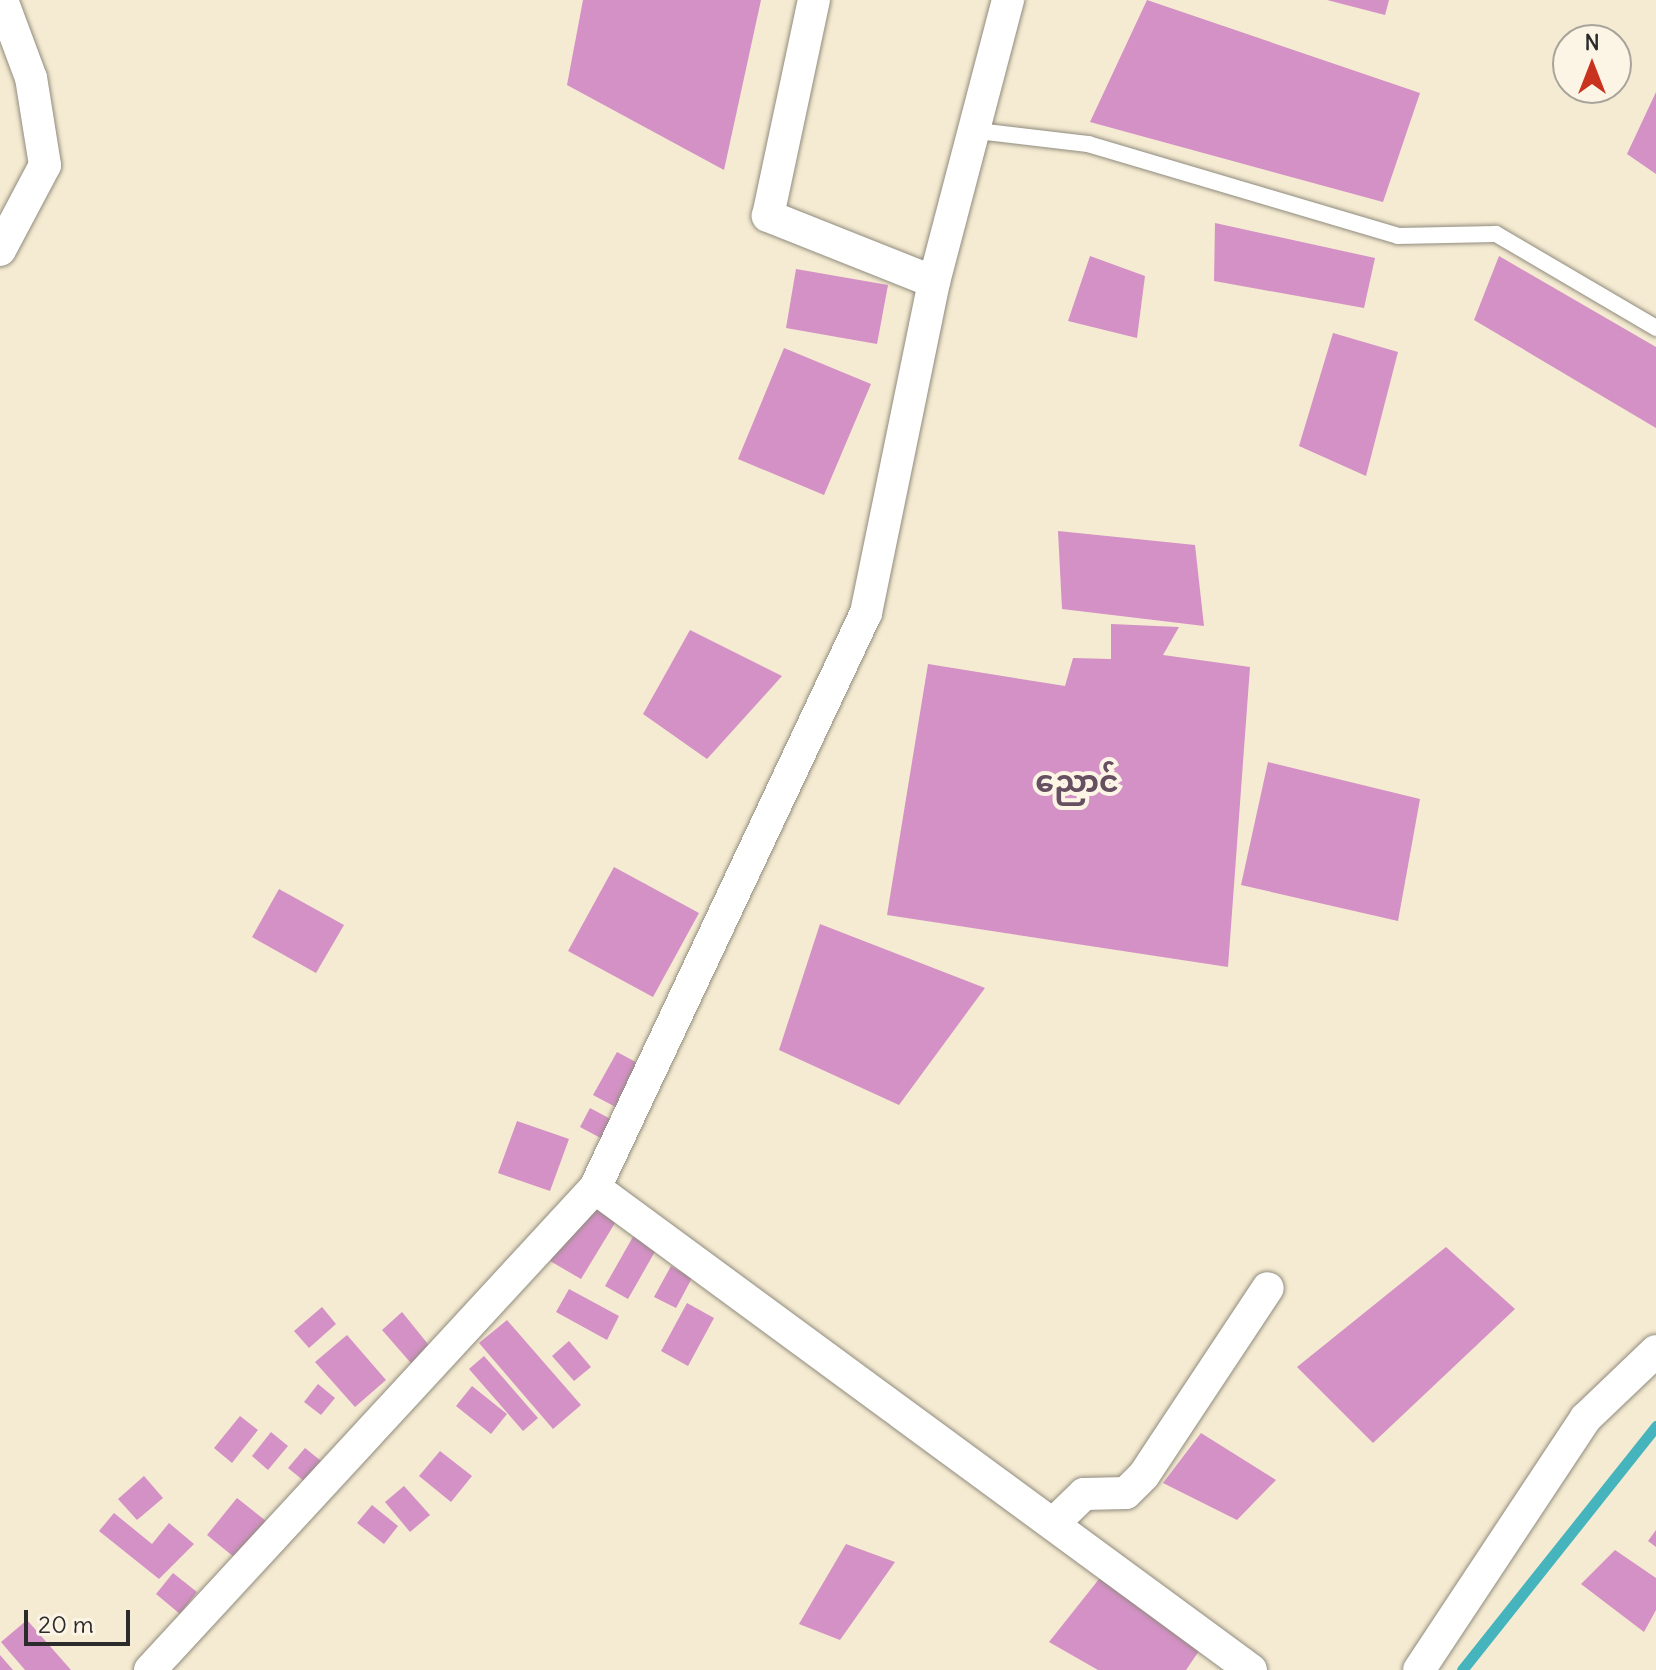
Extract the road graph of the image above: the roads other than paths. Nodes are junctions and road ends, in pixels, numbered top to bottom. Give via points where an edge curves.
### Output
1 (2, 0) edge
2 (814, 0) edge
3 (1008, 0) edge
4 (977, 131) junction
5 (0, 250) edge
6 (934, 282) junction
7 (1656, 328) edge
8 (595, 1188) junction
9 (1268, 1288) dead end
10 (1656, 1351) edge
11 (1053, 1524) junction
12 (150, 1670) edge
13 (1251, 1670) edge
14 (1419, 1670) edge

1 - 5 street via 31,78 45,165
2 - 6 street via 768,216
3 - 4 street
4 - 6 street
4 - 7 lane via 1088,144 1398,236 1496,234
6 - 8 street via 866,613
8 - 11 street
8 - 12 street
9 - 11 street via 1144,1475 1126,1493 1084,1494
10 - 14 street via 1586,1418
11 - 13 street

